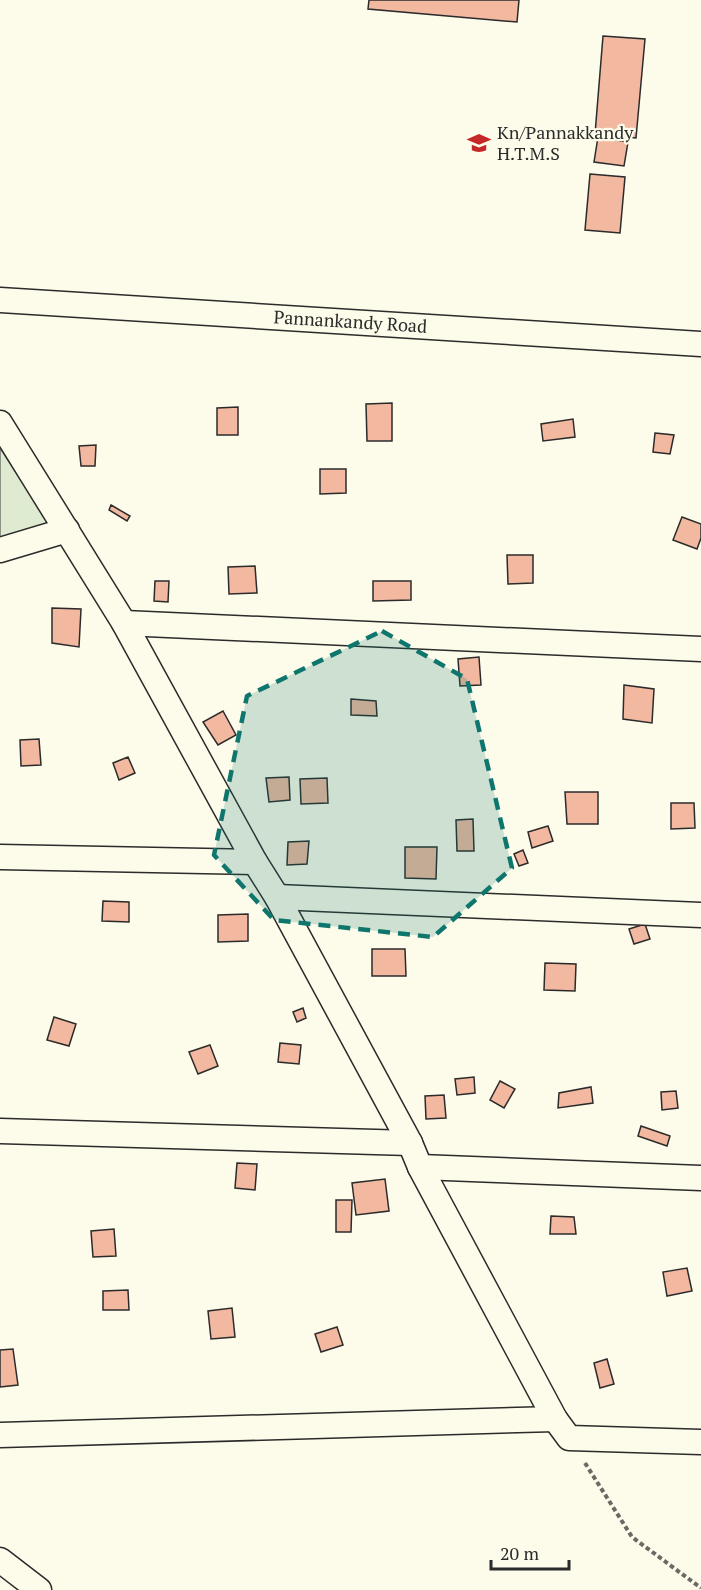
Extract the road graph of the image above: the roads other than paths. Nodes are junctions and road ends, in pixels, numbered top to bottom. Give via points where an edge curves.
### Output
1 (0, 300) edge
2 (701, 344) edge
3 (0, 423) edge
4 (67, 530) junction
5 (0, 550) edge
6 (124, 623) junction
7 (701, 649) edge
8 (0, 857) edge
9 (255, 862) junction
10 (277, 897) junction
11 (701, 915) edge
12 (0, 1131) edge
13 (410, 1143) junction
14 (420, 1167) junction
15 (701, 1178) edge
16 (555, 1419) junction
17 (0, 1435) edge
18 (701, 1442) edge
19 (0, 1560) edge
20 (39, 1590) edge

1 - 2 street, Pannankandy Road
3 - 4 street
4 - 5 street
4 - 6 street
6 - 7 street
6 - 9 street
8 - 9 street
9 - 10 street
10 - 11 street
10 - 13 street
12 - 13 street
13 - 14 street
14 - 15 street
14 - 16 street
16 - 17 street
16 - 18 street via 569,1438
19 - 20 street

